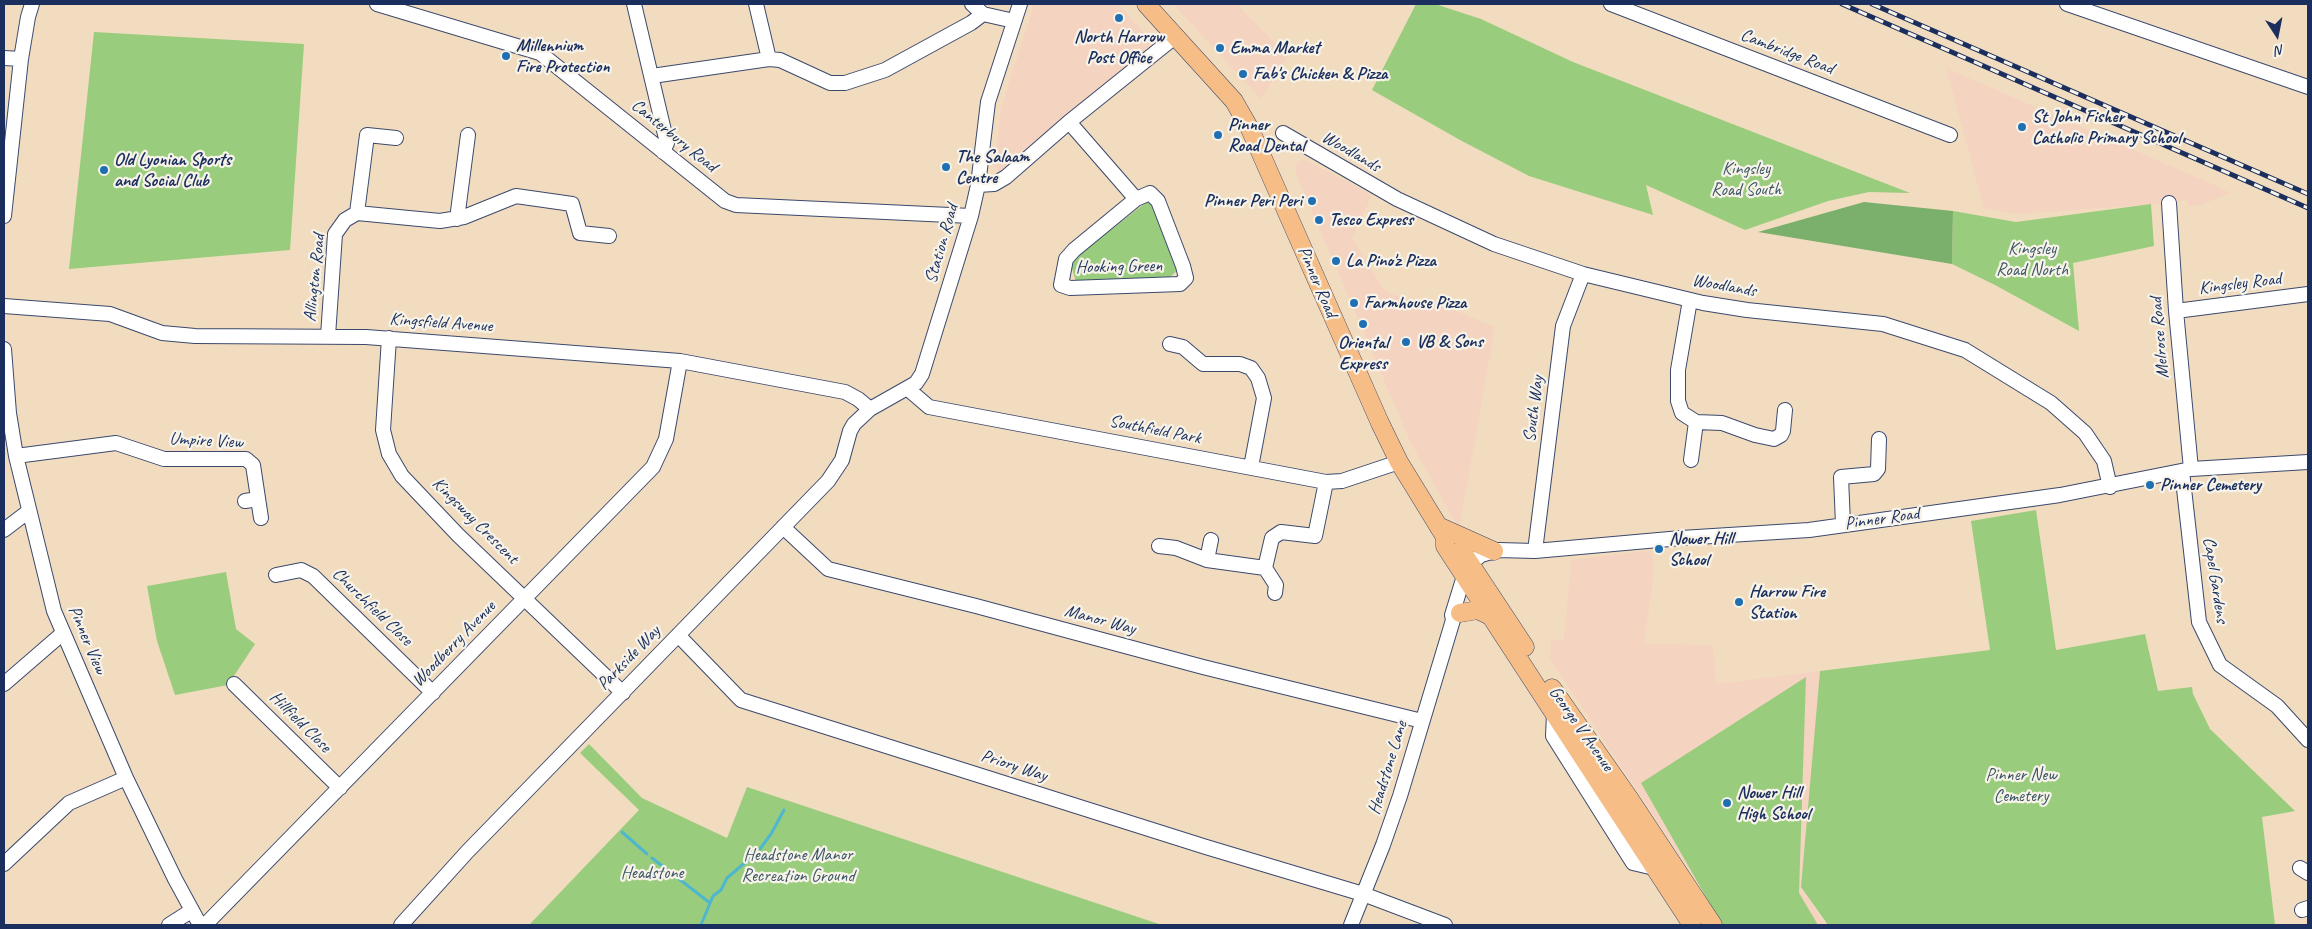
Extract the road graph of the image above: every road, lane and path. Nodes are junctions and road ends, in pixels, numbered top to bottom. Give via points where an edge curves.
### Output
1 (32, 4) edge
2 (377, 4) edge
3 (634, 4) edge
4 (756, 4) edge
5 (972, 4) edge
6 (1020, 4) edge
7 (1146, 4) edge
8 (1611, 4) edge
9 (2067, 4) edge
10 (983, 14) junction
11 (1014, 22) junction
12 (1176, 36) junction
13 (4, 58) edge
14 (20, 59) junction
15 (769, 59) junction
16 (652, 76) junction
17 (2308, 87) edge
18 (1069, 122) junction
19 (1283, 132) dead end
20 (468, 135) dead end
21 (1950, 135) dead end
22 (396, 138) dead end
23 (663, 152) junction
24 (6, 166) edge
25 (978, 185) junction
26 (1136, 198) junction
27 (2169, 203) dead end
28 (357, 213) junction
29 (4, 216) edge
30 (971, 216) junction
31 (457, 219) junction
32 (609, 236) dead end
33 (1583, 274) junction
34 (2308, 294) edge
35 (1690, 300) junction
36 (4, 306) edge
37 (2176, 311) junction
38 (328, 336) junction
39 (389, 338) junction
40 (1170, 344) dead end
41 (4, 349) edge
42 (680, 361) junction
43 (908, 389) junction
44 (870, 409) junction
45 (1785, 410) dead end
46 (7, 413) edge
47 (1696, 422) junction
48 (1879, 439) dead end
49 (16, 456) junction
50 (1692, 460) dead end
51 (1399, 462) junction
52 (2308, 462) edge
53 (1251, 467) junction
54 (2186, 470) junction
55 (1326, 482) junction
56 (2110, 487) junction
57 (29, 511) junction
58 (261, 518) dead end
59 (1843, 524) junction
60 (783, 527) junction
61 (4, 530) edge
62 (1441, 532) junction
63 (1211, 540) dead end
64 (1159, 546) dead end
65 (1500, 551) junction
66 (1535, 551) junction
67 (1207, 560) junction
68 (1265, 568) junction
69 (276, 575) dead end
70 (1471, 576) junction
71 (1275, 593) dead end
72 (526, 598) junction
73 (1488, 615) junction
74 (1456, 617) junction
75 (63, 633) junction
76 (678, 635) junction
77 (4, 684) edge
78 (234, 684) dead end
79 (433, 693) junction
80 (622, 693) junction
81 (1554, 714) junction
82 (1422, 721) junction
83 (2308, 740) edge
84 (126, 778) junction
85 (340, 788) junction
86 (1629, 798) junction
87 (1619, 814) junction
88 (4, 864) edge
89 (1654, 868) junction
90 (1363, 894) junction
91 (191, 910) junction
92 (169, 925) edge
93 (200, 925) edge
94 (205, 925) edge
95 (401, 925) edge
96 (1351, 925) edge
97 (1445, 925) edge
98 (1692, 925) edge
99 (1713, 925) edge

1 - 14 street
2 - 23 street, Canterbury Road via 540,53
3 - 16 street
4 - 15 street
5 - 10 street
6 - 11 street, Station Road
7 - 12 main road, Pinner Road
8 - 21 street, Cambridge Road
9 - 17 street
10 - 11 street
10 - 15 street via 885,70 845,84 830,83 780,60
11 - 25 street, Station Road via 988,102
12 - 18 street
12 - 51 main road, Pinner Road via 1234,101 1250,129
13 - 14 street
14 - 24 street
15 - 16 street
16 - 23 street via 667,143
18 - 25 street via 1006,177 994,184
18 - 26 street
19 - 33 street, Woodlands via 1294,147 1397,199 1494,244
20 - 31 street
22 - 28 street via 368,135
23 - 30 street, Canterbury Road via 725,201 736,206
24 - 29 street
25 - 30 street, Station Road
26 - 26 street, Hooking Green via 1150,193 1158,201 1186,278 1180,284 1070,288 1061,285 1066,259
27 - 37 street, Melrose Road
28 - 31 street via 440,221
28 - 38 street, Allington Road via 345,220 335,234
30 - 43 street, Station Road via 922,374
31 - 32 street via 516,196 572,204 580,233
33 - 35 street, Woodlands
33 - 66 street, South Way via 1563,326
34 - 37 street, Kingsley Road
35 - 47 street via 1678,370 1678,401 1682,413
35 - 56 street, Woodlands via 1747,310 1883,324 1965,350 2051,403 2085,433 2104,461
36 - 38 street, Kingsfield Avenue via 110,314 162,333
37 - 54 street, Melrose Road
38 - 39 street, Kingsfield Avenue
39 - 42 street, Kingsfield Avenue
39 - 72 street, Kingsway Crescent via 382,430 389,454 402,476
40 - 53 street via 1183,347 1203,364 1240,364 1251,368 1258,378 1264,398
41 - 46 street, Pinner View
42 - 44 street, Kingsfield Avenue via 845,392
42 - 72 street, Woodberry Avenue via 666,440 652,467
43 - 44 street, Station Road
43 - 53 street, Southfield Park via 929,407
44 - 60 street, Parkside Way via 850,431 836,472
45 - 47 street via 1783,431 1774,439 1722,423
46 - 49 street, Pinner View
47 - 50 street
48 - 59 street via 1878,469 1874,474 1840,477
49 - 57 street, Pinner View
49 - 58 street, Umpire View via 116,443 164,459 246,459 253,465 252,500
51 - 55 street, Southfield Park via 1342,481
51 - 62 main road, Pinner Road
52 - 54 street, Pinner Road
53 - 55 street, Southfield Park
54 - 56 street, Pinner Road
54 - 83 street, Capel Gardens via 2199,622 2220,665 2276,706
55 - 68 street via 1315,536 1281,532 1272,538
56 - 59 street, Pinner Road
57 - 61 street
57 - 75 street, Pinner View via 54,611
59 - 66 street, Pinner Road via 1809,530
60 - 76 street, Parkside Way
60 - 82 street, Manor Way via 828,568
62 - 65 main road
62 - 70 main road, Pinner Road via 1445,546
63 - 67 street
64 - 67 street via 1176,548
65 - 66 street, Pinner Road
65 - 70 street via 1501,556 1485,563
67 - 68 street
68 - 71 street via 1276,585
69 - 79 street, Churchfield Close via 301,570 313,576
70 - 73 main road, George V Avenue
70 - 74 street, Headstone Lane
70 - 86 main road, George V Avenue
72 - 79 street, Woodberry Avenue
72 - 80 street, Kingsway Crescent
73 - 74 main road via 1476,610
73 - 81 main road, George V Avenue
74 - 82 street, Headstone Lane
75 - 77 street
75 - 84 street, Pinner View
76 - 80 street, Parkside Way
76 - 90 street, Priory Way via 741,700
78 - 85 street, Hillfield Close
79 - 85 street, Woodberry Avenue
80 - 95 street, Parkside Way via 472,846
81 - 87 main road, George V Avenue
81 - 89 street, George V Avenue via 1553,736 1633,863
82 - 90 street, Headstone Lane via 1383,845
84 - 88 street via 69,803
84 - 91 street, Pinner View
85 - 94 street, Woodberry Avenue
86 - 87 main road
86 - 99 main road, George V Avenue
87 - 89 main road, George V Avenue
89 - 98 main road, George V Avenue
90 - 96 street, Headstone Lane
90 - 97 street, Priory Way
91 - 92 street
91 - 93 street, Pinner View

